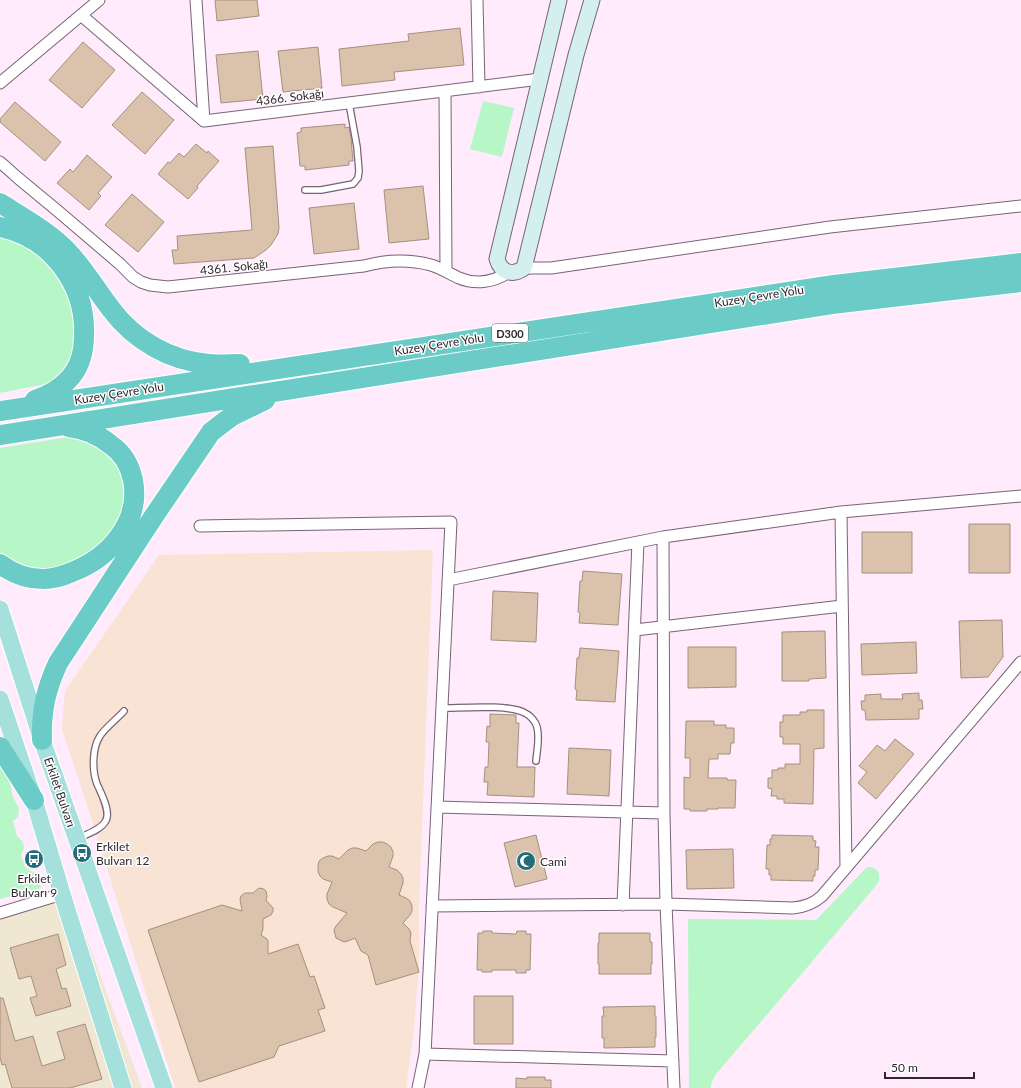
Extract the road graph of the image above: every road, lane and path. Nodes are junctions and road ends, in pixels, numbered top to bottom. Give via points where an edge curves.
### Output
1 (99, 0) edge
2 (196, 0) edge
3 (477, 0) edge
4 (559, 0) edge
5 (592, 0) edge
6 (81, 15) junction
7 (540, 80) junction
8 (0, 82) edge
9 (479, 87) junction
10 (445, 91) junction
11 (349, 103) junction
12 (204, 121) junction
13 (0, 162) edge
14 (305, 190) dead end
15 (0, 203) edge
16 (1021, 206) edge
17 (0, 227) edge
18 (1021, 263) edge
19 (524, 268) junction
20 (446, 271) junction
21 (509, 272) junction
22 (1021, 282) edge
23 (318, 362) junction
24 (285, 391) junction
25 (0, 411) edge
26 (53, 427) junction
27 (4, 434) edge
28 (1021, 496) edge
29 (841, 512) junction
30 (200, 526) dead end
31 (663, 537) junction
32 (638, 542) junction
33 (0, 564) edge
34 (448, 580) junction
35 (842, 606) junction
36 (0, 609) edge
37 (663, 626) junction
38 (635, 630) junction
39 (1021, 662) edge
40 (0, 699) edge
41 (442, 708) junction
42 (124, 711) dead end
43 (42, 740) junction
44 (0, 747) edge
45 (536, 761) dead end
46 (34, 800) junction
47 (437, 807) junction
48 (627, 812) junction
49 (664, 813) junction
50 (77, 839) junction
51 (846, 868) junction
52 (62, 894) junction
53 (666, 904) junction
54 (623, 905) junction
55 (432, 906) junction
56 (0, 913) edge
57 (425, 1054) junction
58 (673, 1061) junction
59 (123, 1088) edge
60 (164, 1088) edge
61 (418, 1088) edge
62 (674, 1088) edge

1 - 6 street
2 - 12 street
3 - 9 street
4 - 7 street
5 - 19 street
6 - 8 street
6 - 12 street
7 - 9 street, 4366. Sokağı
7 - 21 street via 497,259 501,268
9 - 10 street, 4366. Sokağı
10 - 11 street, 4366. Sokağı
10 - 20 street
11 - 12 street, 4366. Sokağı
11 - 14 lane via 357,147 358,178 353,184
13 - 20 street, 4361. Sokağı via 129,274 150,285 176,286 391,261 418,262
15 - 23 highway via 60,244 78,263 122,322 138,337 172,356 208,364
16 - 19 street via 830,227 551,268
17 - 25 highway via 28,237 63,266 80,300 85,329 84,346 78,367 69,379 48,395
18 - 23 highway, Kuzey Çevre Yolu / D300 via 826,286
19 - 21 street
20 - 21 street, 4361. Sokağı via 477,282 494,280
22 - 24 highway, Kuzey Çevre Yolu / D300 via 832,304
23 - 25 highway, Kuzey Çevre Yolu / D300
24 - 26 highway, Kuzey Çevre Yolu / D300
24 - 43 highway via 232,416 211,432 58,663 44,702
26 - 27 highway, Kuzey Çevre Yolu / D300
26 - 33 highway via 74,428 94,434 119,452 128,466 134,485 134,503 130,518 117,540 102,555 65,575 34,578 17,574
28 - 29 street
29 - 31 street
29 - 35 street
30 - 34 street via 451,522
31 - 32 street
31 - 37 street
32 - 34 street
32 - 38 street
34 - 41 street
35 - 37 street
35 - 51 street
36 - 43 main road, Erkilet Bulvarı
37 - 38 street
37 - 49 street
38 - 48 street
39 - 51 street
40 - 46 main road
41 - 45 lane via 492,707 527,713 537,725
41 - 47 street
42 - 50 lane via 100,736 95,750 94,768 106,806 106,821 94,832
43 - 50 main road, Erkilet Bulvarı
44 - 46 highway
46 - 52 main road
47 - 48 street
47 - 55 street
48 - 49 street
48 - 54 street
49 - 53 street
50 - 60 main road, Erkilet Bulvarı
51 - 53 street via 822,896 809,906 801,908
52 - 56 street
52 - 59 main road
53 - 54 street
53 - 58 street
54 - 55 street
55 - 57 street
57 - 58 street
57 - 61 street
58 - 62 street

